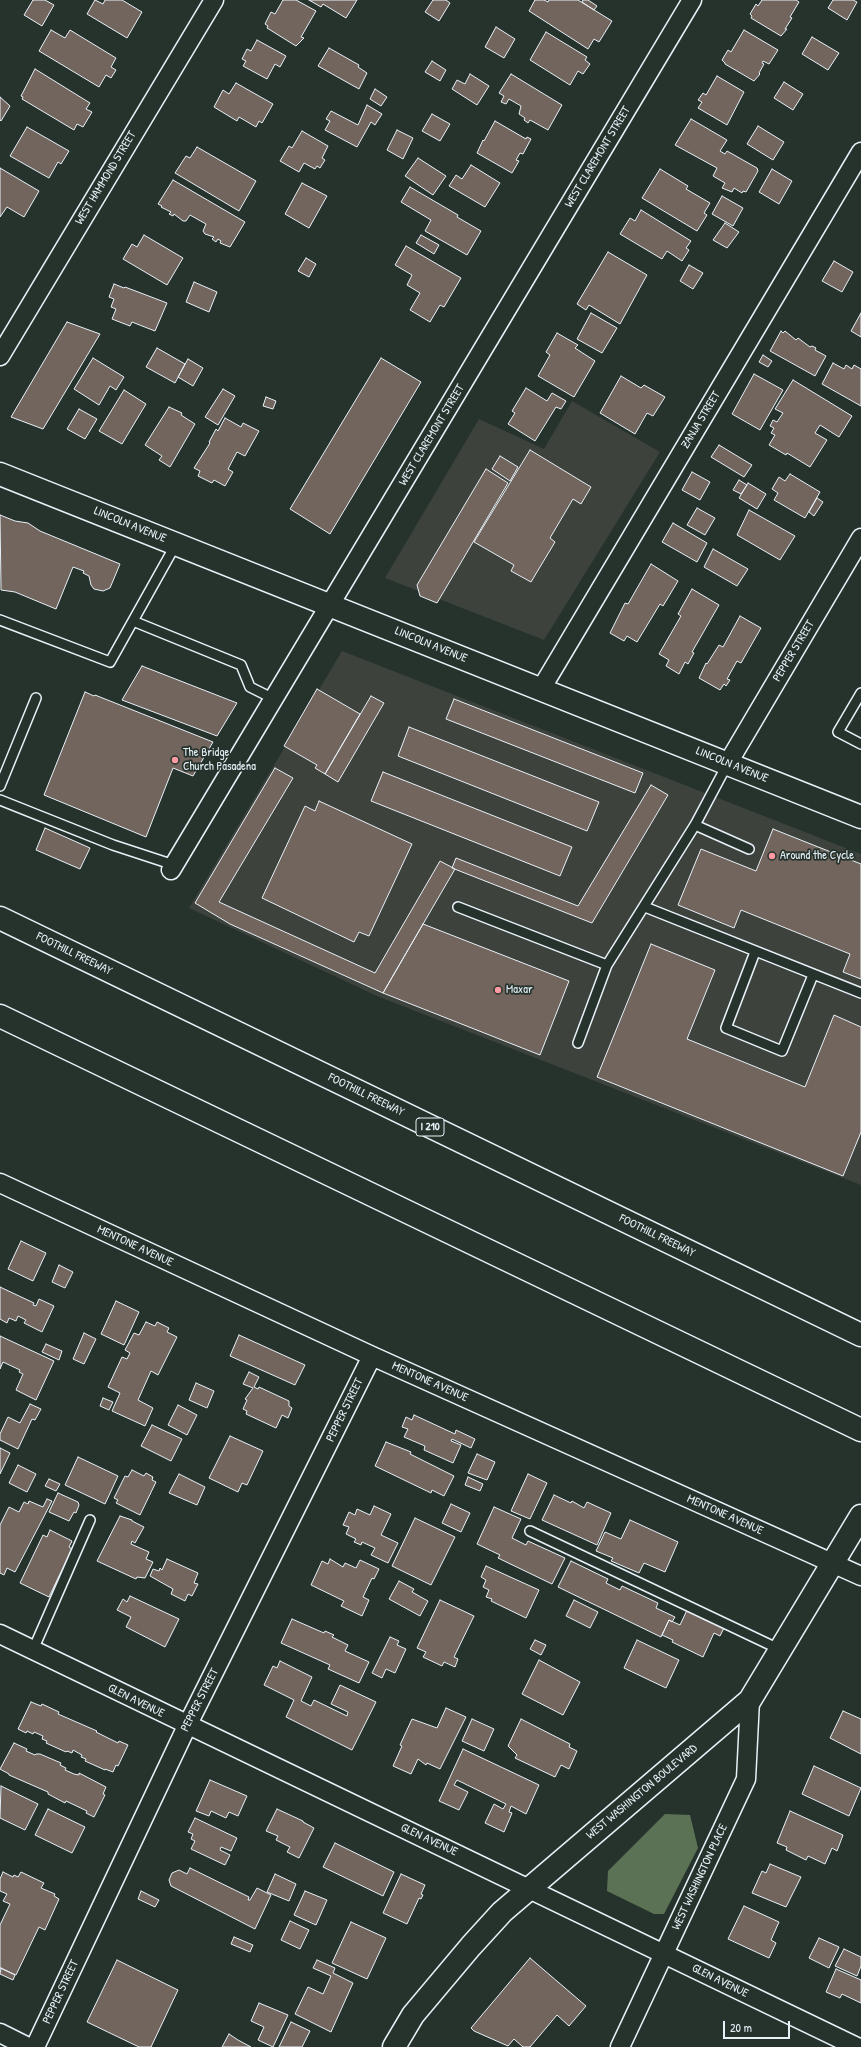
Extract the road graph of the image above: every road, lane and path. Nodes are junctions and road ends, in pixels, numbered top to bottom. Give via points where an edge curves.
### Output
1 (214, 0) edge
2 (692, 0) edge
3 (861, 152) edge
4 (0, 356) edge
5 (0, 474) edge
6 (861, 538) edge
7 (176, 544) junction
8 (330, 605) junction
9 (0, 620) edge
10 (133, 621) junction
11 (541, 689) junction
12 (861, 693) edge
13 (36, 698) dead end
14 (274, 699) junction
15 (861, 744) edge
16 (728, 763) junction
17 (0, 786) edge
18 (0, 800) edge
19 (861, 816) edge
20 (695, 825) junction
21 (749, 849) dead end
22 (173, 868) joint
23 (458, 907) dead end
24 (645, 907) junction
25 (0, 918) edge
26 (755, 952) junction
27 (607, 965) junction
28 (813, 975) junction
29 (861, 993) edge
30 (0, 1016) edge
31 (578, 1043) dead end
32 (0, 1184) edge
33 (861, 1335) edge
34 (372, 1356) junction
35 (861, 1430) edge
36 (861, 1516) edge
37 (90, 1520) dead end
38 (530, 1531) dead end
39 (832, 1564) junction
40 (861, 1576) edge
41 (0, 1634) edge
42 (33, 1650) junction
43 (782, 1650) junction
44 (750, 1700) junction
45 (188, 1726) junction
46 (529, 1888) junction
47 (664, 1954) junction
48 (0, 2033) edge
49 (28, 2047) edge
50 (35, 2047) edge
51 (394, 2047) edge
52 (620, 2047) edge
53 (857, 2047) edge

1 - 4 street, WEST HAMMOND STREET
2 - 8 street, WEST CLAREMONT STREET
3 - 11 street, ZANJA STREET
5 - 7 main road, LINCOLN AVENUE
6 - 16 street, PEPPER STREET
7 - 8 main road, LINCOLN AVENUE
7 - 10 lane
8 - 11 main road, LINCOLN AVENUE
8 - 14 street, WEST CLAREMONT STREET
9 - 10 lane via 110,662
10 - 14 lane via 241,665 250,687
11 - 16 main road, LINCOLN AVENUE
12 - 15 lane via 838,732
13 - 17 lane
14 - 22 street, WEST CLAREMONT STREET
16 - 19 main road, LINCOLN AVENUE
16 - 20 lane
18 - 22 lane
20 - 21 lane
20 - 24 lane
23 - 27 lane
24 - 26 lane
24 - 27 lane
25 - 33 main road, FOOTHILL FREEWAY / I 210
26 - 28 lane
26 - 28 lane via 726,1028 782,1051
27 - 31 lane
28 - 29 lane
30 - 35 main road
32 - 34 street, MENTONE AVENUE
34 - 39 street, MENTONE AVENUE
34 - 45 street, PEPPER STREET
36 - 39 main road, WEST WASHINGTON BOULEVARD
37 - 42 lane
38 - 43 lane
39 - 40 street, MENTONE AVENUE
39 - 43 main road, WEST WASHINGTON BOULEVARD
41 - 42 street, GLEN AVENUE
42 - 45 street, GLEN AVENUE
43 - 44 main road, WEST WASHINGTON BOULEVARD
44 - 46 main road, WEST WASHINGTON BOULEVARD
44 - 47 street, WEST WASHINGTON PLACE via 746,1778
45 - 46 street, GLEN AVENUE
45 - 50 street, PEPPER STREET
46 - 47 street, GLEN AVENUE
46 - 51 main road, WEST WASHINGTON BOULEVARD via 502,1912 471,1946 413,2015
47 - 52 street, WEST WASHINGTON PLACE
47 - 53 street, GLEN AVENUE
48 - 49 street

